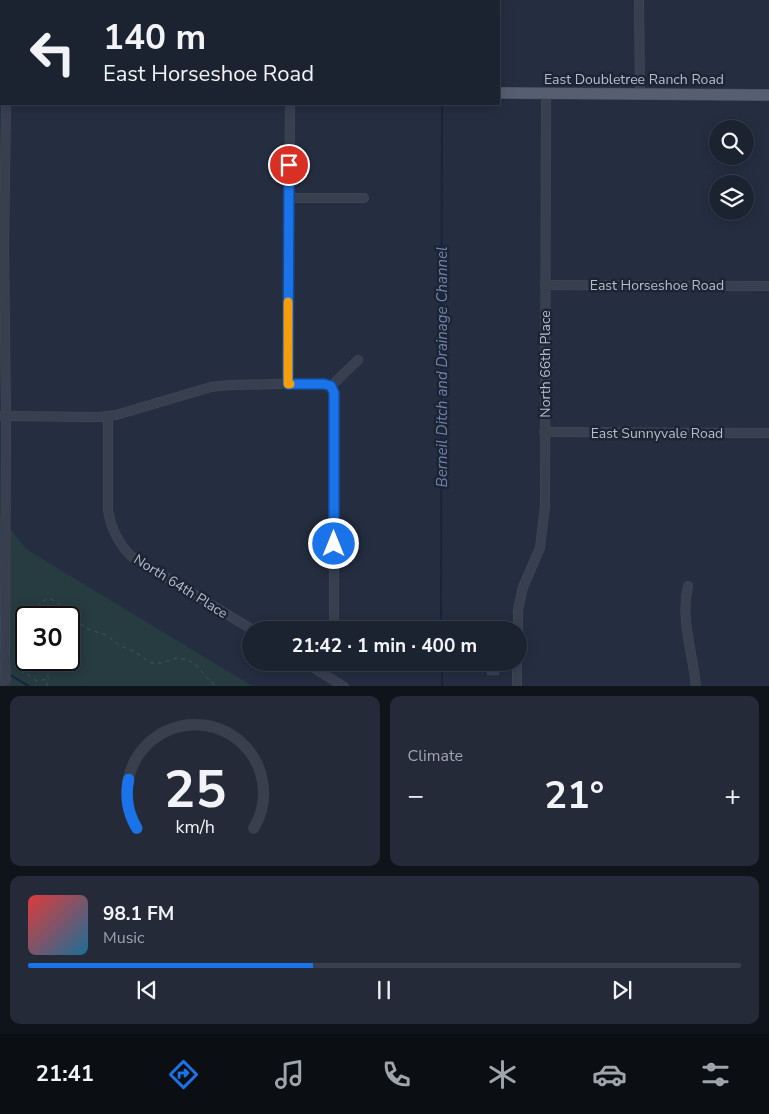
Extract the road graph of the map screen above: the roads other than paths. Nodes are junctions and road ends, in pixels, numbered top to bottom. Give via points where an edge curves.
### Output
1 (639, 0) edge
2 (500, 93) edge
3 (546, 94) junction
4 (640, 94) junction
5 (769, 95) edge
6 (6, 105) edge
7 (290, 105) edge
8 (3, 165) edge
9 (289, 198) junction
10 (364, 198) dead end
11 (2, 285) edge
12 (545, 285) junction
13 (769, 286) edge
14 (358, 360) dead end
15 (288, 384) junction
16 (331, 386) junction
17 (3, 416) edge
18 (108, 416) junction
19 (544, 432) junction
20 (769, 432) edge
21 (3, 433) edge
22 (688, 586) dead end
23 (334, 621) edge
24 (518, 621) edge
25 (242, 623) edge
26 (4, 659) edge
27 (518, 671) edge
28 (321, 672) edge
29 (3, 683) edge
30 (344, 686) edge
31 (517, 686) edge
32 (696, 686) edge

1 - 4 street
2 - 3 main road, East Doubletree Ranch Road
3 - 4 main road, East Doubletree Ranch Road
3 - 12 street, North 66th Place
4 - 5 main road, East Doubletree Ranch Road
6 - 8 street
7 - 9 street
8 - 11 street
9 - 10 street
9 - 15 street
11 - 17 street
12 - 13 street, East Horseshoe Road
12 - 19 street, North 66th Place
14 - 16 street
15 - 16 street
15 - 18 street via 211,387
16 - 23 street via 334,393
17 - 18 street
17 - 21 street
18 - 25 street, North 64th Place via 108,510 116,539 131,556
19 - 20 street, East Sunnyvale Road
19 - 24 street, North 66th Place via 545,506 540,548 523,587
21 - 26 street
22 - 32 street via 686,622
26 - 29 street, bridge
27 - 31 street
28 - 30 street

